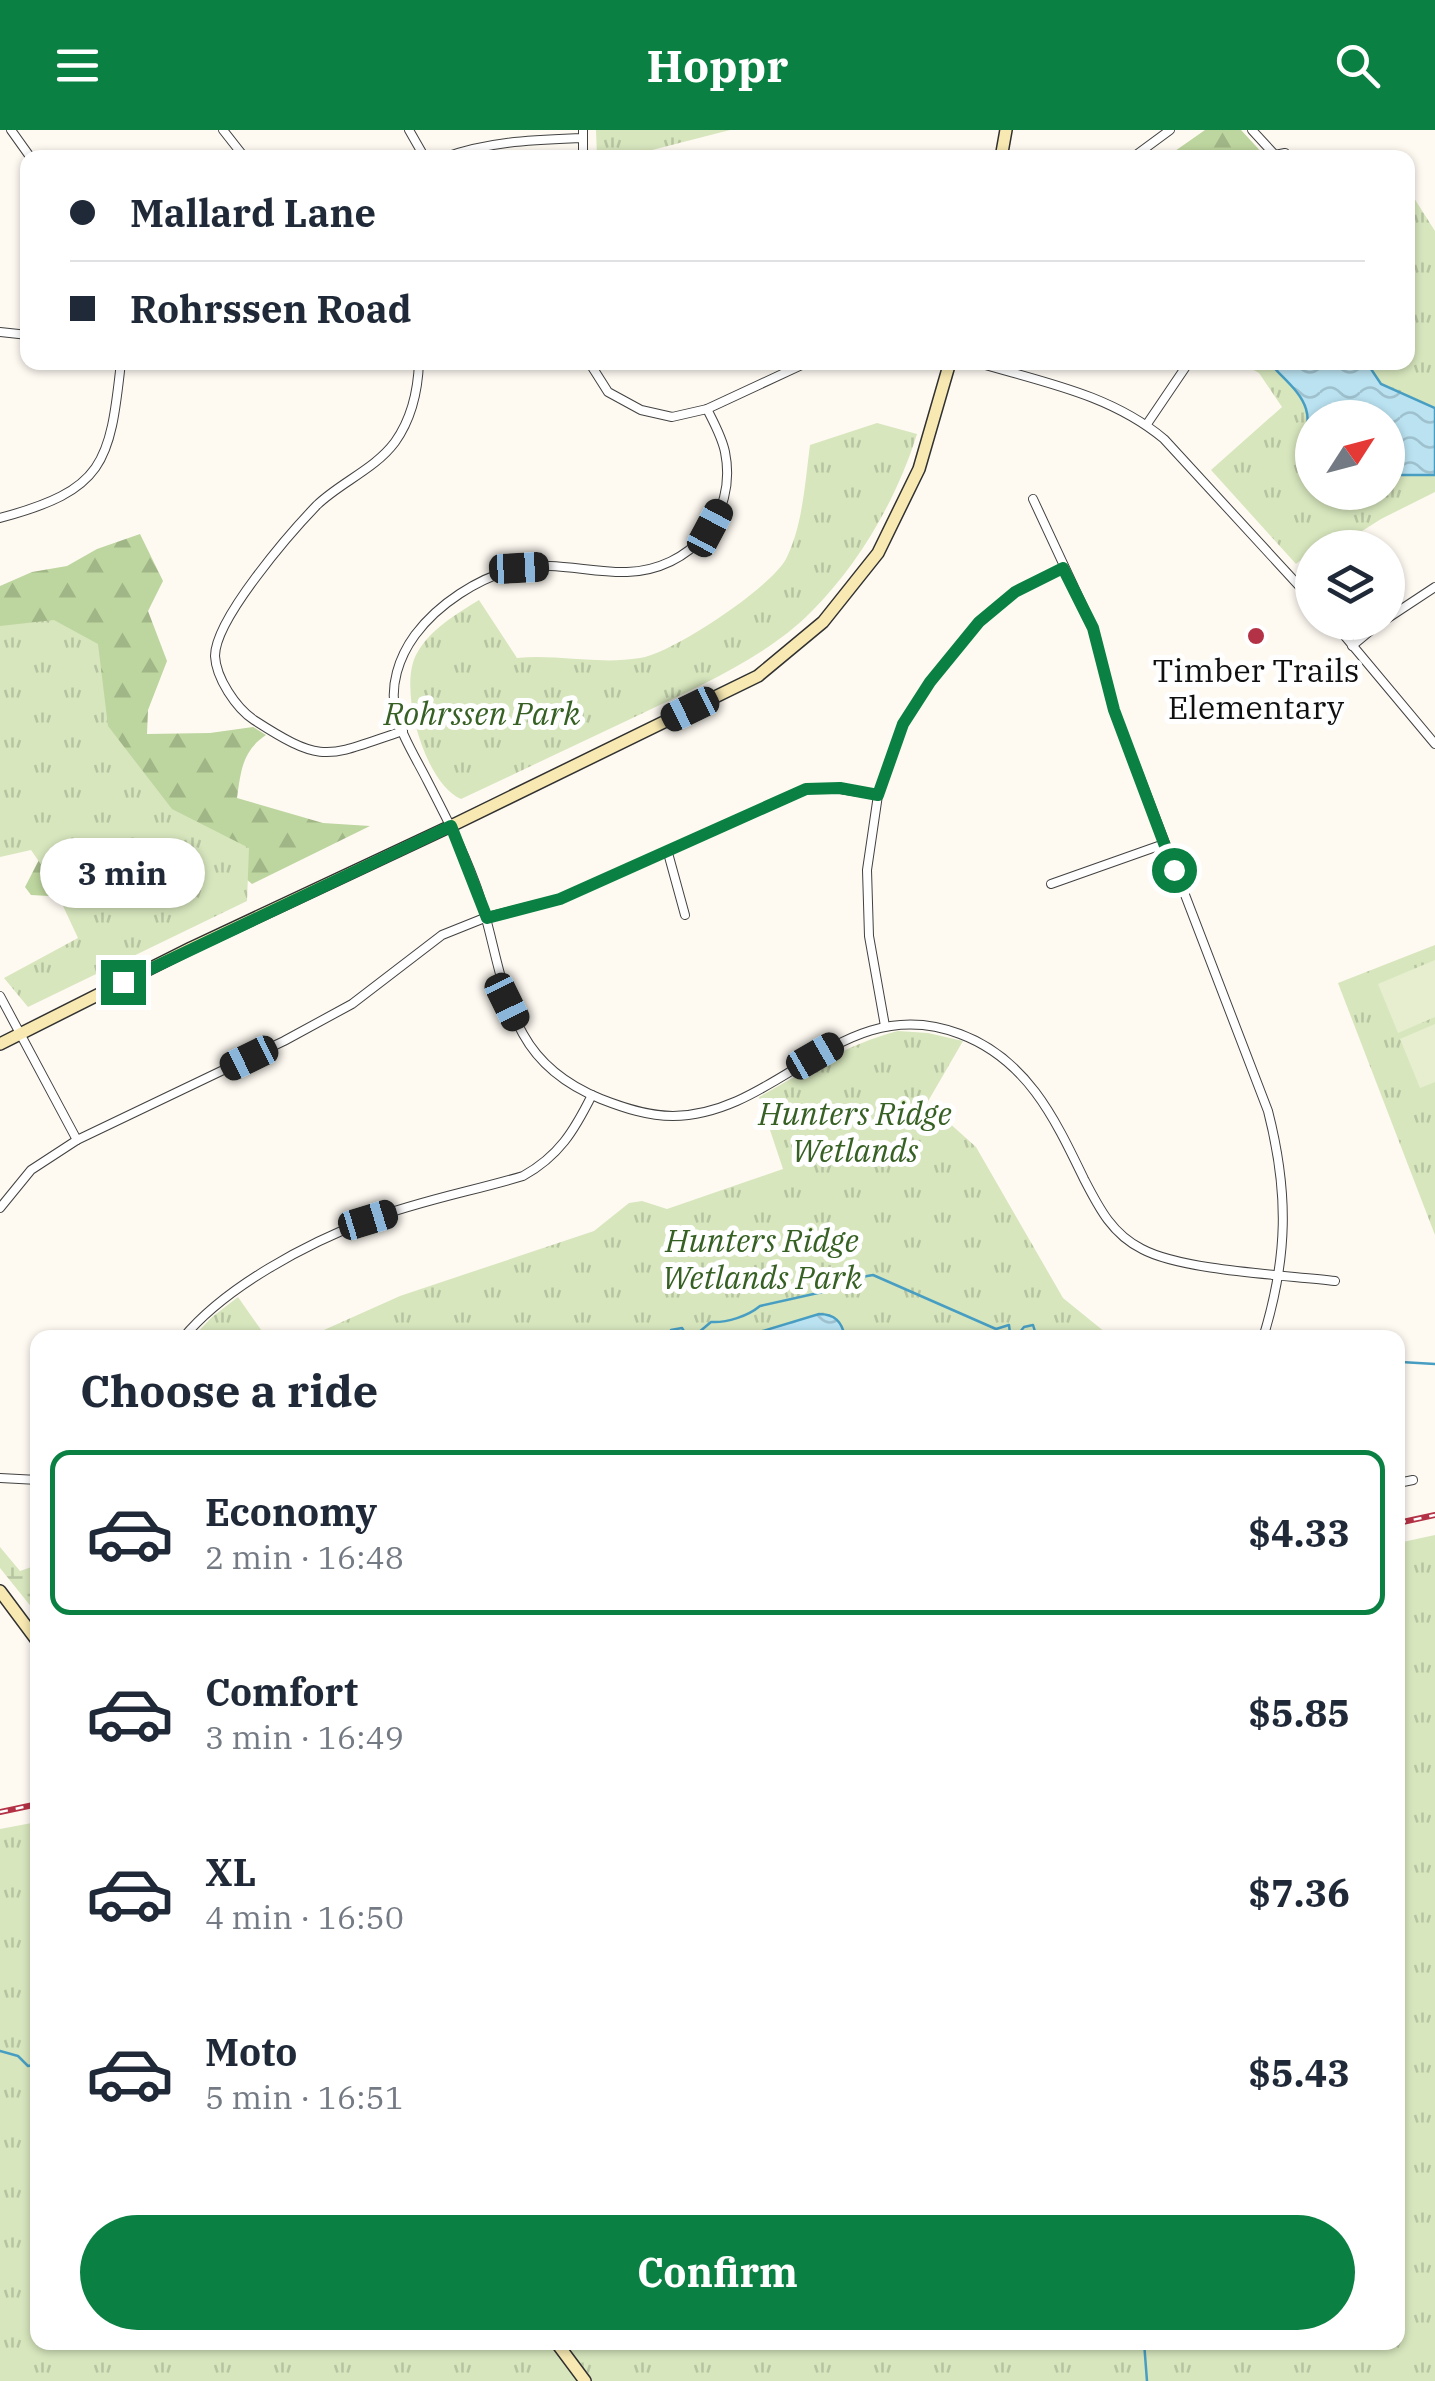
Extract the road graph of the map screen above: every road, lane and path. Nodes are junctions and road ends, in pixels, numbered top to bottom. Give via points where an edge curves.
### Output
1 (223, 130) edge
2 (1170, 130) edge
3 (1252, 130) edge
4 (583, 134) edge
5 (239, 150) edge
6 (465, 150) edge
7 (1143, 150) edge
8 (1270, 150) edge
9 (119, 370) edge
10 (419, 370) edge
11 (594, 370) edge
12 (791, 370) edge
13 (947, 370) edge
14 (1002, 370) edge
15 (1183, 370) edge
16 (707, 409) junction
17 (1146, 424) junction
18 (1033, 499) dead end
19 (0, 518) edge
20 (1063, 568) junction
21 (1295, 582) edge
22 (1435, 587) edge
23 (1405, 607) edge
24 (1347, 640) edge
25 (1360, 640) edge
26 (1352, 646) junction
27 (403, 731) junction
28 (1435, 744) edge
29 (878, 795) junction
30 (451, 826) junction
31 (1164, 844) junction
32 (668, 853) junction
33 (1051, 884) dead end
34 (685, 914) dead end
35 (487, 918) junction
36 (0, 996) edge
37 (885, 1026) junction
38 (21, 1032) junction
39 (0, 1044) edge
40 (592, 1095) junction
41 (77, 1140) junction
42 (0, 1208) edge
43 (1277, 1274) junction
44 (1336, 1281) dead end
45 (190, 1330) edge
46 (1265, 1330) edge
47 (0, 1478) edge
48 (30, 1480) edge
49 (1412, 1480) dead end
50 (1405, 1482) edge
51 (0, 1591) edge
52 (30, 1631) edge
53 (562, 2350) edge
54 (585, 2381) edge

1 - 5 street
2 - 7 street
3 - 8 street
4 - 6 street
9 - 19 street via 114,421 98,464 46,506
10 - 27 street via 410,415 393,445 299,526 239,600 215,659 246,714 303,749 341,752
11 - 16 street via 608,392 641,410 672,417
12 - 16 street
13 - 30 street via 911,486 878,553 824,622 758,676
14 - 17 street via 1098,398
15 - 17 street
16 - 27 street via 726,456 726,483 722,505 697,546 681,558 627,572 519,568 470,588 418,631 401,657 394,686
17 - 21 street
18 - 20 street
20 - 29 street via 1015,592 942,667 903,724
20 - 31 street via 1093,628 1114,710
22 - 23 street
24 - 26 street
25 - 26 street
26 - 28 street
27 - 30 street
29 - 32 street via 806,789
29 - 37 street via 867,870 868,936
30 - 35 street
30 - 38 street
31 - 33 street
31 - 43 street via 1268,1112 1285,1199
32 - 34 street
32 - 35 street via 560,899
35 - 40 street via 507,1002 525,1038 553,1070
35 - 41 street via 442,935 352,1004 284,1041
36 - 38 street
37 - 40 street via 840,1041 746,1095 692,1114 641,1112
37 - 43 street via 918,1024 963,1034 1012,1066 1040,1095 1109,1224 1139,1248 1169,1259
38 - 39 street
38 - 41 street
40 - 45 street via 566,1143 540,1167 368,1220 243,1284
41 - 42 street via 31,1170
43 - 44 street
43 - 46 street
47 - 48 street
49 - 50 street
51 - 52 street
53 - 54 street

